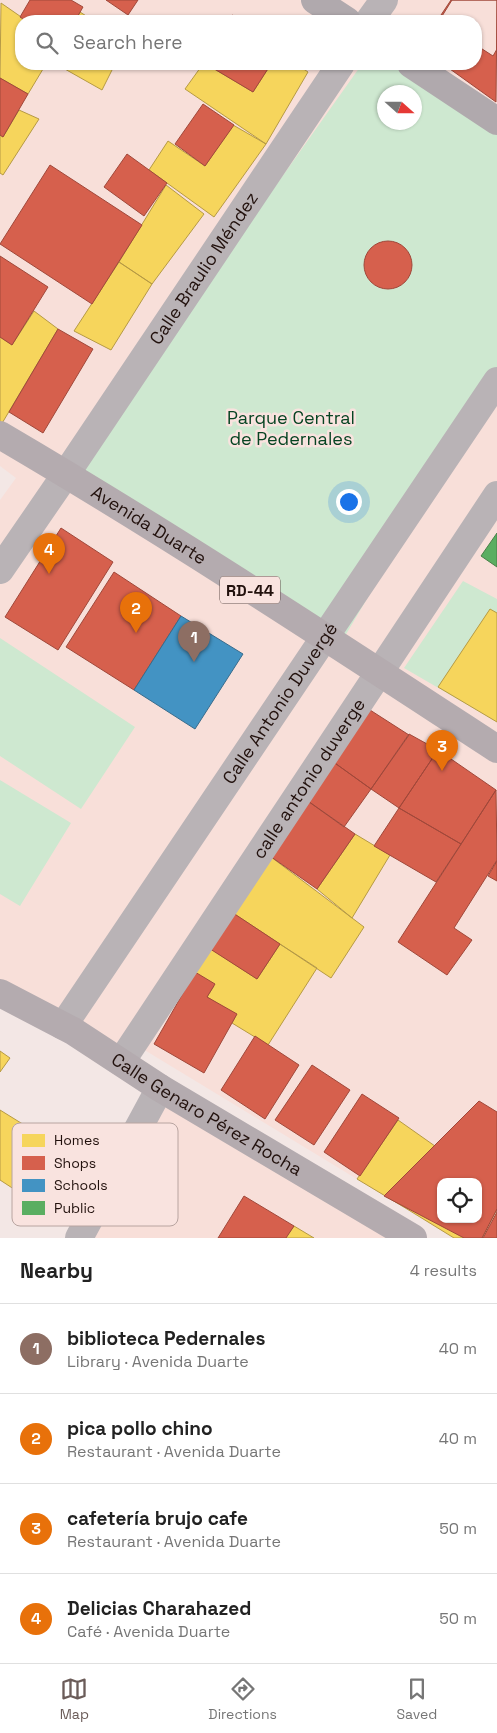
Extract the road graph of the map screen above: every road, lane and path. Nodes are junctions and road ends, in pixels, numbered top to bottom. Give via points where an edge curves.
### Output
1 (315, 0) edge
2 (384, 0) edge
3 (338, 15) edge
4 (373, 15) edge
5 (337, 70) edge
6 (420, 70) edge
7 (497, 121) edge
8 (497, 381) edge
9 (0, 435) edge
10 (66, 474) junction
11 (497, 495) edge
12 (0, 570) edge
13 (324, 637) junction
14 (380, 672) junction
15 (497, 749) edge
16 (0, 993) edge
17 (63, 1026) junction
18 (122, 1062) junction
19 (160, 1088) junction
20 (141, 1123) edge
21 (85, 1226) edge
22 (79, 1238) edge
23 (413, 1238) edge

1 - 3 street
2 - 4 street
5 - 10 street, Calle Braulio Méndez
6 - 7 street
8 - 13 street, Calle Antonio Duvergé
9 - 10 main road, Avenida Duarte / RD-44
10 - 12 street, Calle Braulio Méndez
10 - 13 main road, Avenida Duarte / RD-44
11 - 14 street, calle antonio duverge
13 - 14 main road, Avenida Duarte / RD-44
13 - 17 street, Calle Antonio Duvergé
14 - 15 main road, Avenida Duarte / RD-44
14 - 18 street, calle antonio duverge
16 - 17 main road, Calle Genaro Pérez Rocha
17 - 18 main road, Calle Genaro Pérez Rocha
18 - 19 main road, Calle Genaro Pérez Rocha
19 - 20 street
19 - 23 main road, Calle Genaro Pérez Rocha
21 - 22 street

